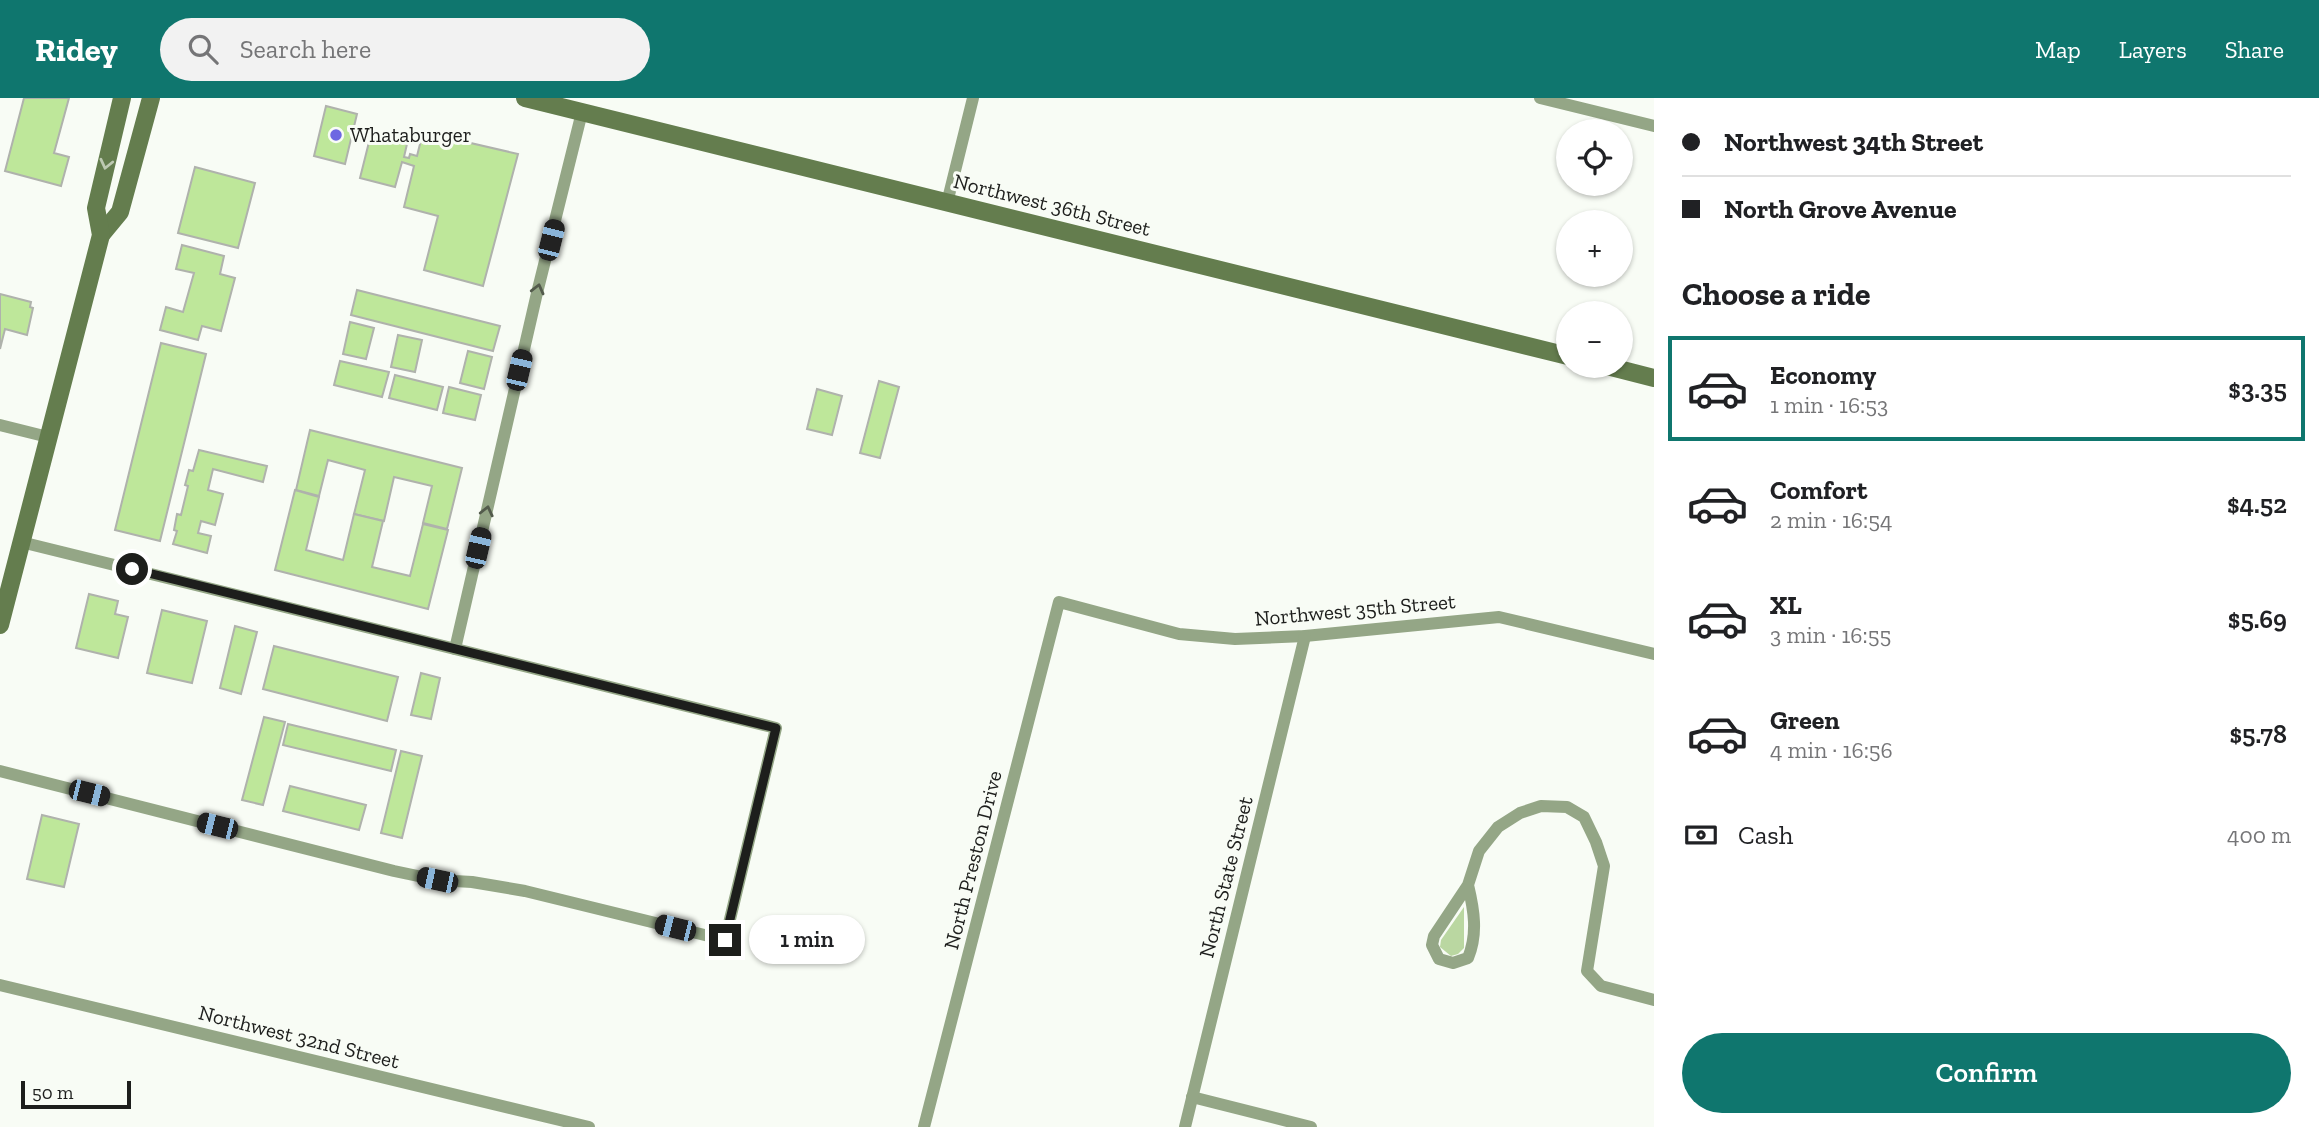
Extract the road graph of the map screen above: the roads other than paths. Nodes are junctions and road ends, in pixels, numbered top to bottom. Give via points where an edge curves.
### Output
1 (122, 98) edge
2 (151, 98) edge
3 (525, 98) edge
4 (973, 98) edge
5 (1540, 98) edge
6 (544, 100) edge
7 (582, 112) junction
8 (1654, 126) edge
9 (947, 202) junction
10 (101, 235) junction
11 (1556, 353) edge
12 (1633, 373) edge
13 (1654, 378) edge
14 (0, 425) edge
15 (48, 437) junction
16 (21, 542) junction
17 (1059, 602) joint
18 (0, 625) edge
19 (1305, 636) junction
20 (455, 649) junction
21 (1654, 654) edge
22 (0, 771) edge
23 (1468, 885) junction
24 (0, 985) edge
25 (1654, 1000) edge
26 (1192, 1097) junction
27 (589, 1127) edge
28 (924, 1127) edge
29 (1185, 1127) edge
30 (1311, 1127) edge

1 -> 10 main road via 96,208
2 - 10 main road via 120,212
3 - 6 main road, Northwest 36th Street
4 - 9 street
5 - 8 street
6 - 7 main road, Northwest 36th Street
7 - 9 main road, Northwest 36th Street
20 -> 7 street
9 - 11 main road, Northwest 36th Street
10 - 15 main road
12 - 13 main road
14 - 15 street
15 - 16 main road
16 - 18 main road
16 - 20 street
17 - 19 street, Northwest 35th Street via 1179,634 1235,639
17 - 28 street, North Preston Drive
19 - 21 street, Northwest 35th Street via 1499,617
19 - 26 street, North State Street
20 - 22 street via 776,728 725,940 525,891 394,871
23 - 23 street via 1434,936 1432,946 1438,959 1453,963 1468,958 1474,907
23 - 25 street via 1479,851 1498,827 1520,813 1541,806 1567,807 1584,817 1604,866 1587,971 1601,986
24 - 27 street, Northwest 32nd Street
26 - 29 street, North State Street
26 - 30 street

